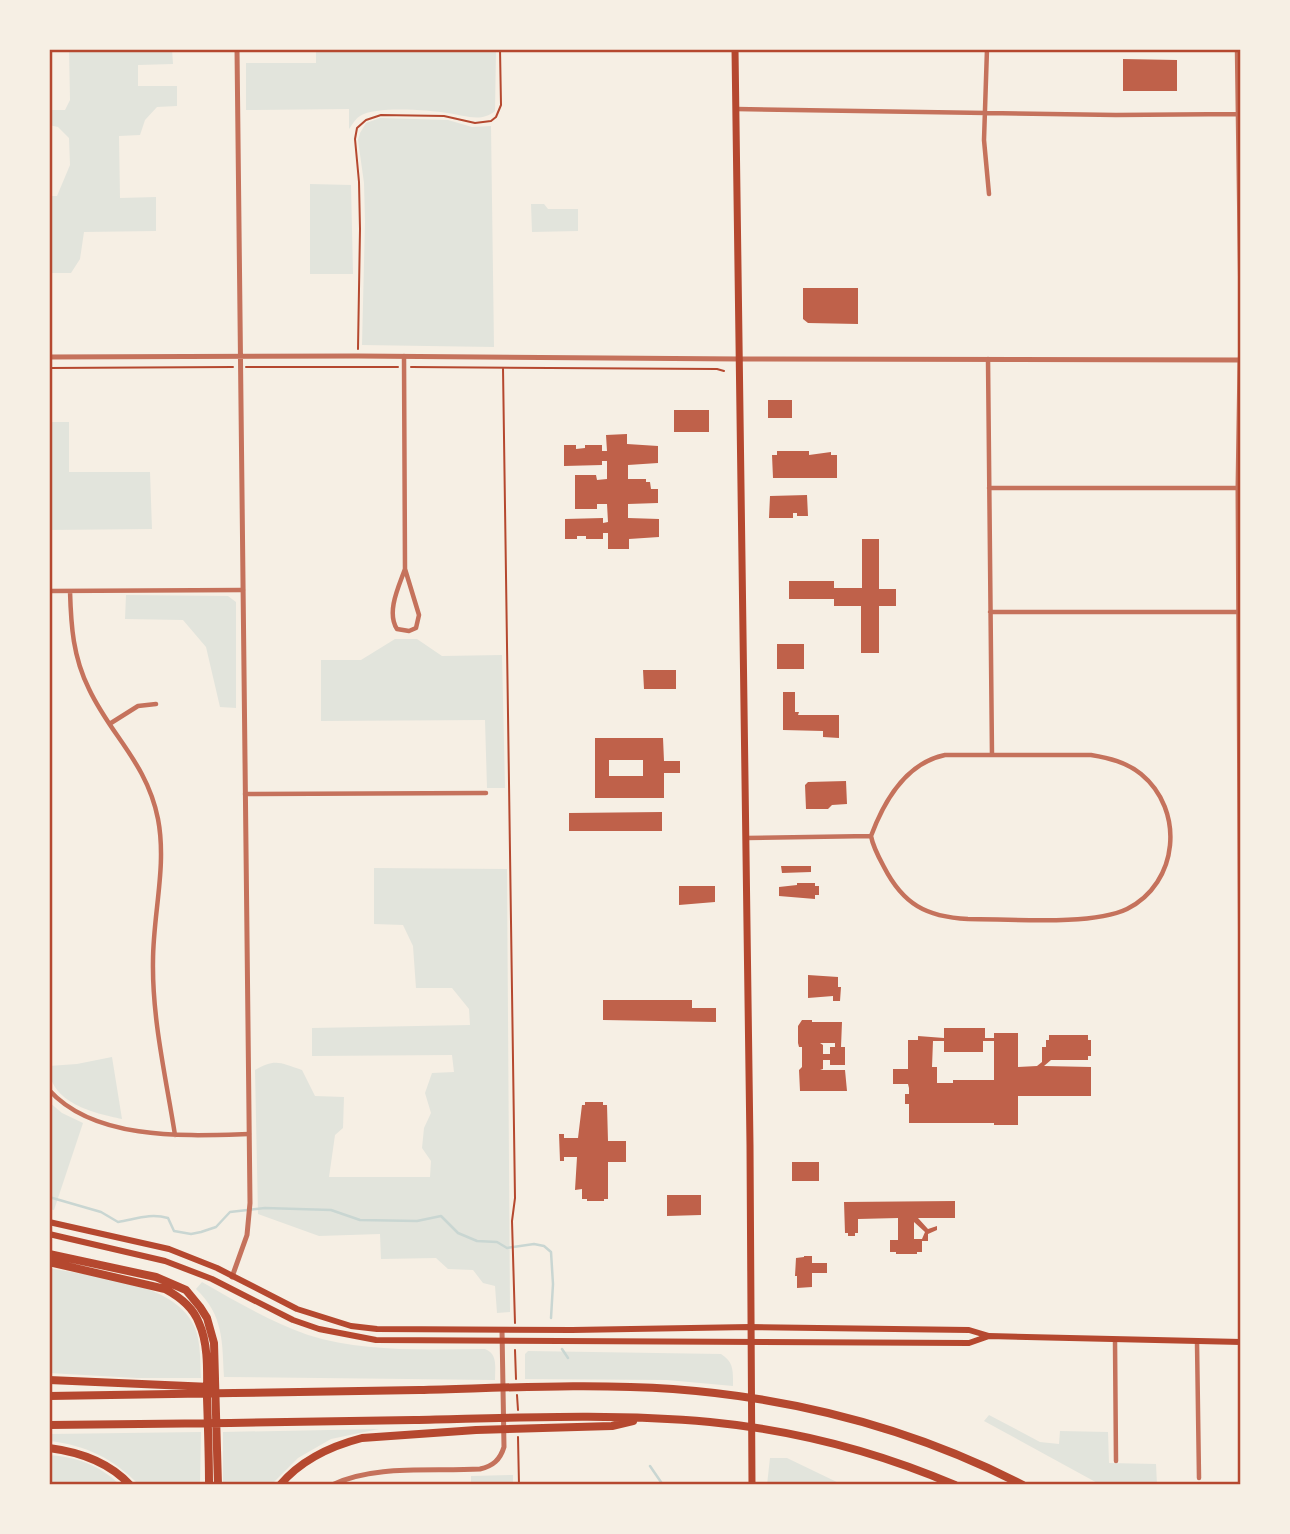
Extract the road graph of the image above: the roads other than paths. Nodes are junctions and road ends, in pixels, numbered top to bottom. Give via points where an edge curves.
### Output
1 (237, 49) edge
2 (735, 49) edge
3 (987, 49) edge
4 (1237, 49) edge
5 (1239, 60) edge
6 (735, 109) junction
7 (985, 113) junction
8 (1239, 114) junction
9 (989, 194) dead end
10 (1241, 329) edge
11 (1241, 341) edge
12 (241, 356) junction
13 (404, 356) junction
14 (49, 357) edge
15 (739, 359) junction
16 (988, 359) junction
17 (1240, 360) edge
18 (989, 488) junction
19 (1238, 488) junction
20 (405, 569) junction
21 (243, 590) junction
22 (49, 591) edge
23 (70, 591) junction
24 (990, 612) junction
25 (1240, 612) edge
26 (156, 704) dead end
27 (111, 723) junction
28 (992, 755) junction
29 (486, 793) dead end
30 (245, 794) junction
31 (872, 836) junction
32 (746, 838) junction
33 (1241, 1020) edge
34 (49, 1090) edge
35 (249, 1134) junction
36 (175, 1135) junction
37 (49, 1222) edge
38 (49, 1234) edge
39 (49, 1254) edge
40 (49, 1262) edge
41 (232, 1277) junction
42 (750, 1326) junction
43 (502, 1330) junction
44 (989, 1336) junction
45 (1115, 1341) junction
46 (502, 1342) junction
47 (750, 1342) junction
48 (1197, 1342) junction
49 (1241, 1342) edge
50 (49, 1380) edge
51 (180, 1390) junction
52 (49, 1396) edge
53 (646, 1418) junction
54 (49, 1425) edge
55 (49, 1448) edge
56 (1116, 1461) dead end
57 (1199, 1478) dead end
58 (130, 1485) edge
59 (209, 1485) edge
60 (218, 1485) edge
61 (280, 1485) edge
62 (332, 1485) edge
63 (752, 1485) edge
64 (955, 1485) edge
65 (1023, 1485) edge

1 - 12 street
2 - 6 main road
3 - 7 street
4 - 5 street
5 - 8 street
6 - 7 street
6 - 15 main road
7 - 8 street
7 - 9 street
8 - 10 street
11 - 17 street
12 - 13 street
12 - 14 street
12 - 21 street
13 - 15 street
13 - 20 street
15 - 16 street
15 - 32 main road
16 - 17 street
16 - 18 street
17 - 19 street
18 - 19 street
18 - 24 street
19 - 25 street
20 - 20 street via 392,616 397,629 409,631 419,615
21 - 23 street
21 - 30 street
22 - 23 street
23 - 27 street via 76,657 90,692
24 - 25 street
24 - 28 street
25 - 33 street
26 - 27 street via 138,706
27 - 36 street via 145,778 158,818 161,860 153,946 154,999
28 - 31 street via 939,757 921,764 904,778
28 - 31 street via 1091,755 1121,762 1140,773 1164,804 1171,829 1167,862 1155,885 1128,908 1091,919 951,918 926,912 903,896 890,880
29 - 30 street
30 - 35 street
31 - 32 street
32 - 42 main road
34 - 36 street via 89,1118
35 - 36 street
35 - 41 street via 249,1222
37 - 41 main road via 169,1250
38 - 46 main road via 190,1269 268,1309 348,1336
39 - 60 highway via 156,1277 186,1290 200,1307 214,1343
40 - 59 highway via 165,1289 190,1307 199,1323 206,1358
41 - 43 main road via 297,1309 351,1326
42 - 43 main road
42 - 44 main road via 969,1330
42 - 47 main road
43 - 46 street
44 - 45 main road
44 - 47 main road via 969,1343
45 - 48 main road
45 - 56 street
46 - 47 main road
46 - 62 street via 504,1447 498,1460 480,1469 362,1475
47 - 63 main road
48 - 49 main road
48 - 57 street
50 - 51 highway
51 - 52 highway
51 - 65 highway via 211,1387 223,1394 638,1388 712,1393 800,1406 909,1437
53 - 54 highway
53 - 61 highway via 612,1426 382,1435 347,1441 313,1457
53 - 64 highway via 712,1422 803,1437
55 - 58 highway via 96,1460

